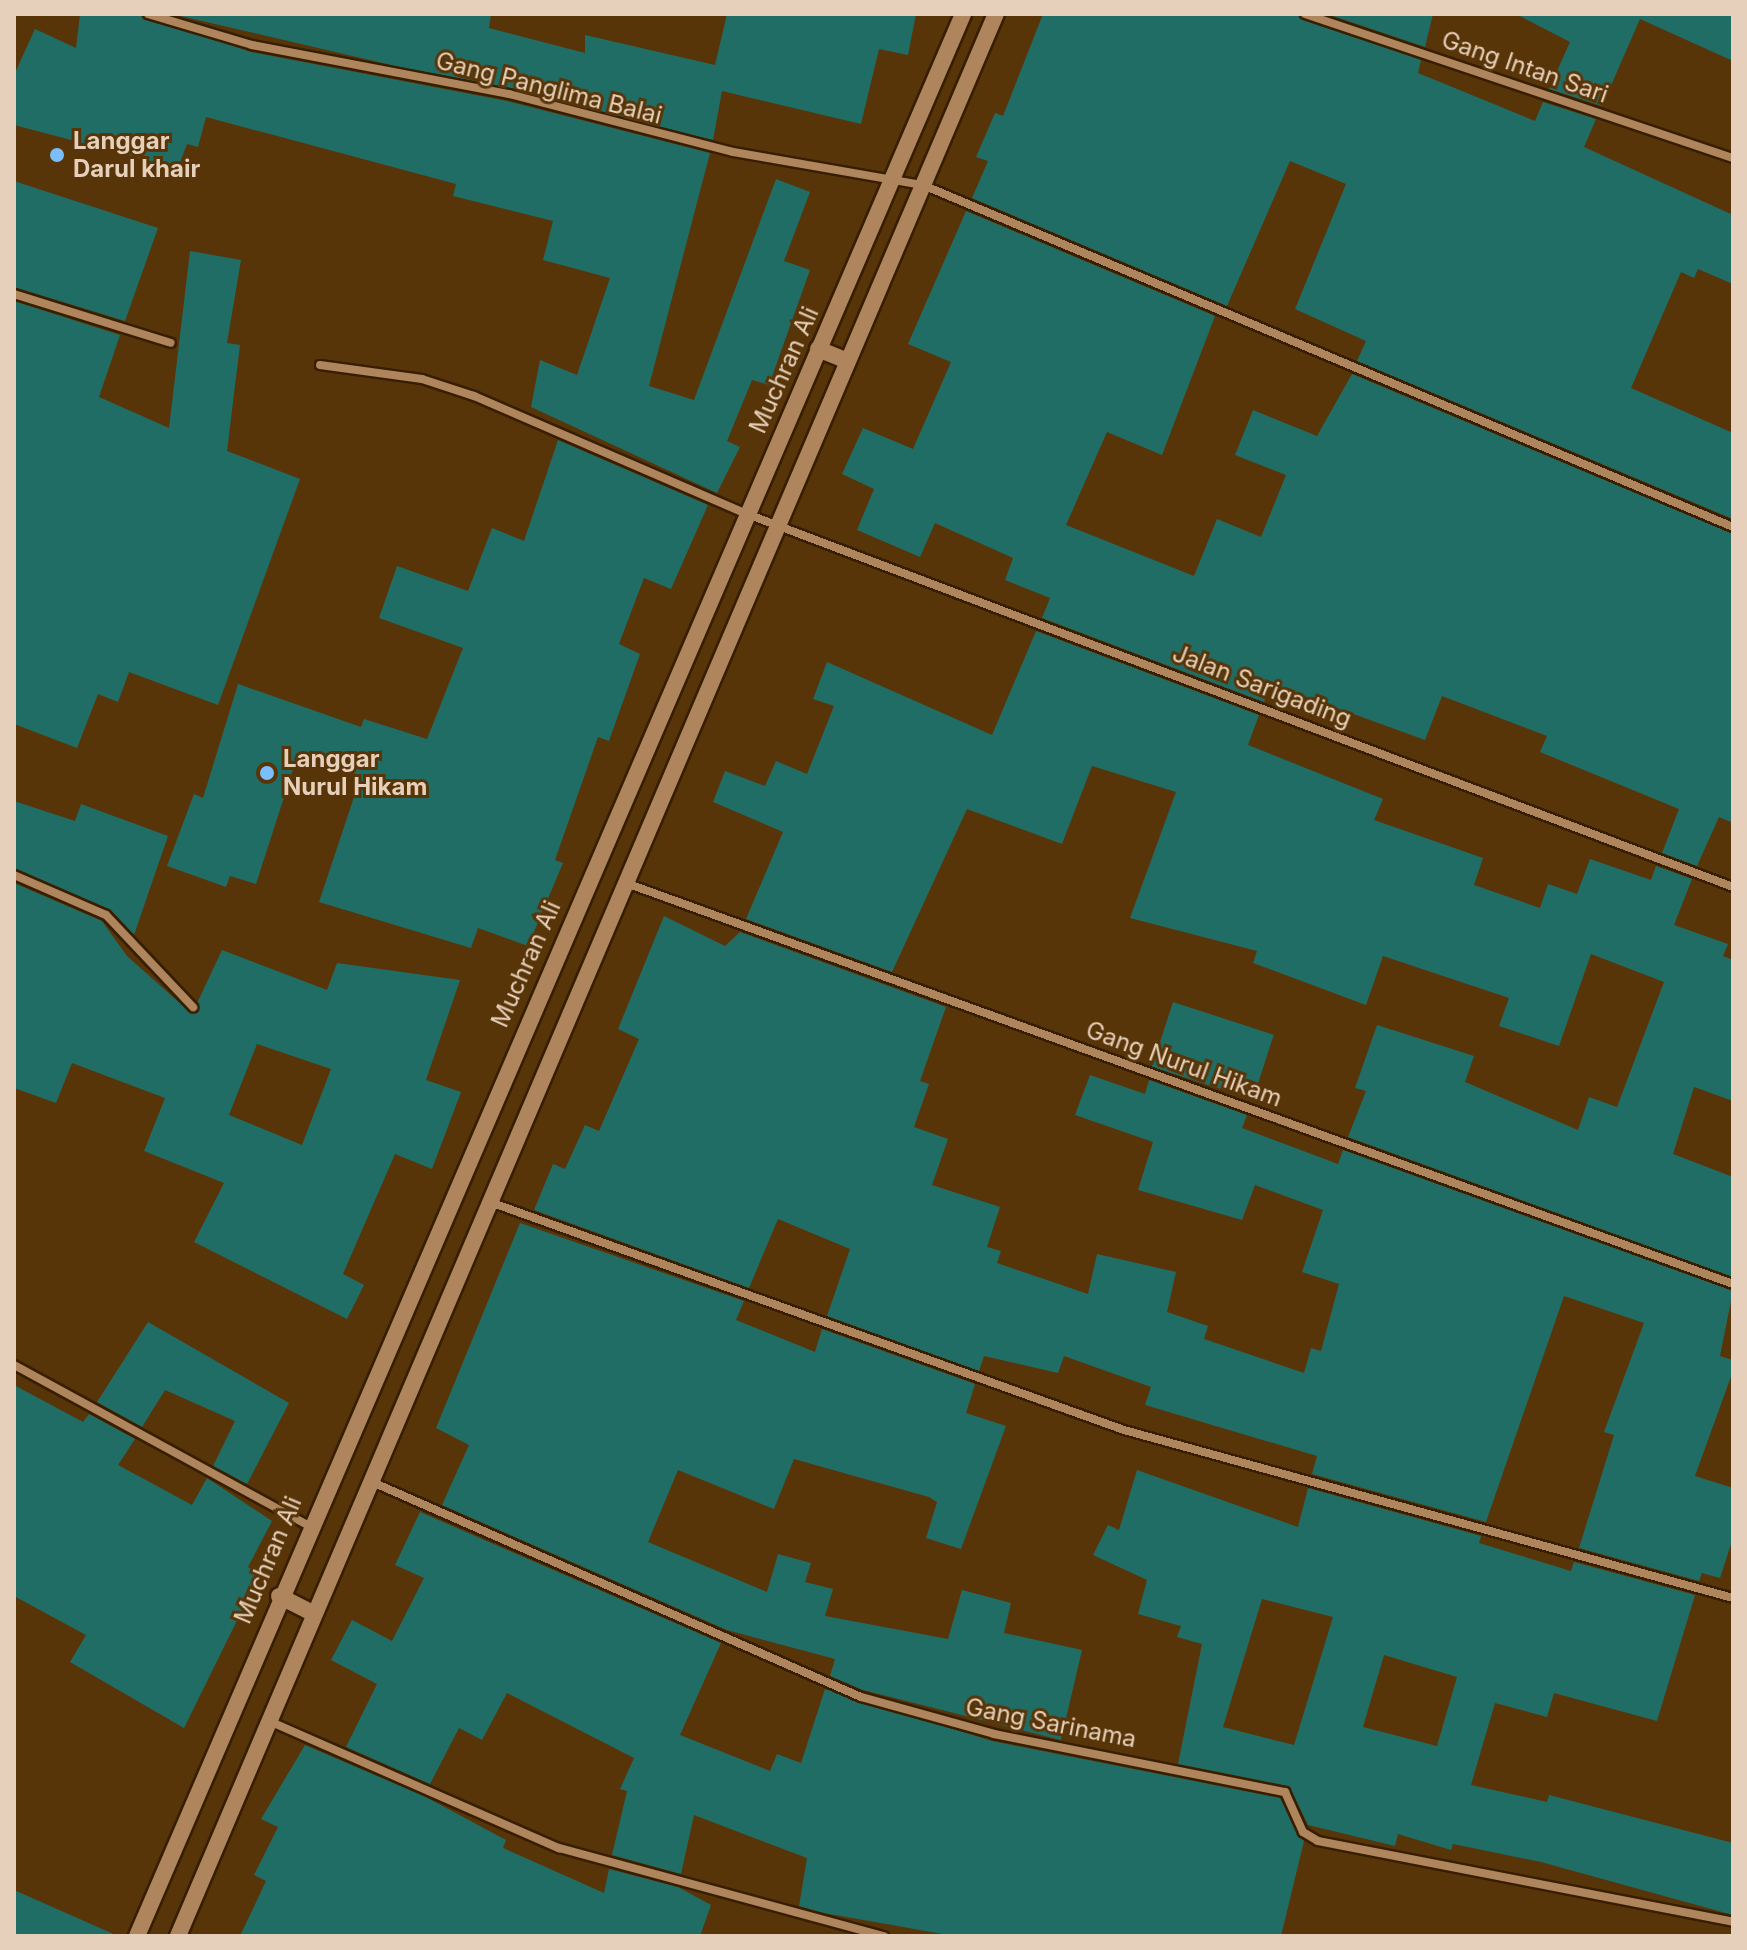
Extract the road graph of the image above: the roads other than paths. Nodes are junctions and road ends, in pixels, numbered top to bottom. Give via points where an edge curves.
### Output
1 (148, 14) edge
2 (963, 14) edge
3 (996, 14) edge
4 (1305, 14) edge
5 (1733, 158) edge
6 (898, 177) junction
7 (923, 185) junction
8 (14, 294) edge
9 (171, 343) dead end
10 (818, 349) junction
11 (848, 361) junction
12 (320, 365) dead end
13 (747, 514) junction
14 (777, 522) junction
15 (1733, 527) edge
16 (14, 875) edge
17 (622, 882) junction
18 (1733, 887) edge
19 (193, 1007) dead end
20 (490, 1202) junction
21 (1733, 1284) edge
22 (14, 1365) edge
23 (369, 1481) junction
24 (308, 1525) junction
25 (279, 1596) junction
26 (1733, 1598) edge
27 (313, 1613) junction
28 (269, 1721) junction
29 (1733, 1922) edge
30 (137, 1936) edge
31 (178, 1936) edge
32 (884, 1936) edge

1 - 6 street, Gang Panglima Balai via 252,45 509,94 733,152
2 - 6 street, Muchran Ali
3 - 7 street
4 - 5 street, Gang Intan Sari
6 - 7 street, Gang Panglima Balai
6 - 10 street, Muchran Ali
7 - 11 street
7 - 15 street, Gang Panglima Balai
8 - 9 street
10 - 11 street
10 - 13 street, Muchran Ali
11 - 14 street
12 - 13 street, Jalan Sarigading via 422,379 474,396
13 - 14 street, Jalan Sarigading
13 - 24 street, Muchran Ali
14 - 17 street
14 - 18 street, Jalan Sarigading
16 - 19 street via 106,915
17 - 20 street
17 - 21 street, Gang Nurul Hikam
20 - 23 street
20 - 26 street via 1124,1430
22 - 24 street
23 - 27 street
23 - 29 street, Gang Sarinama via 861,1697 994,1734 1285,1792 1303,1832 1318,1841
24 - 25 street, Muchran Ali
25 - 27 street
25 - 30 street, Muchran Ali
27 - 28 street
28 - 31 street
28 - 32 street via 559,1848

